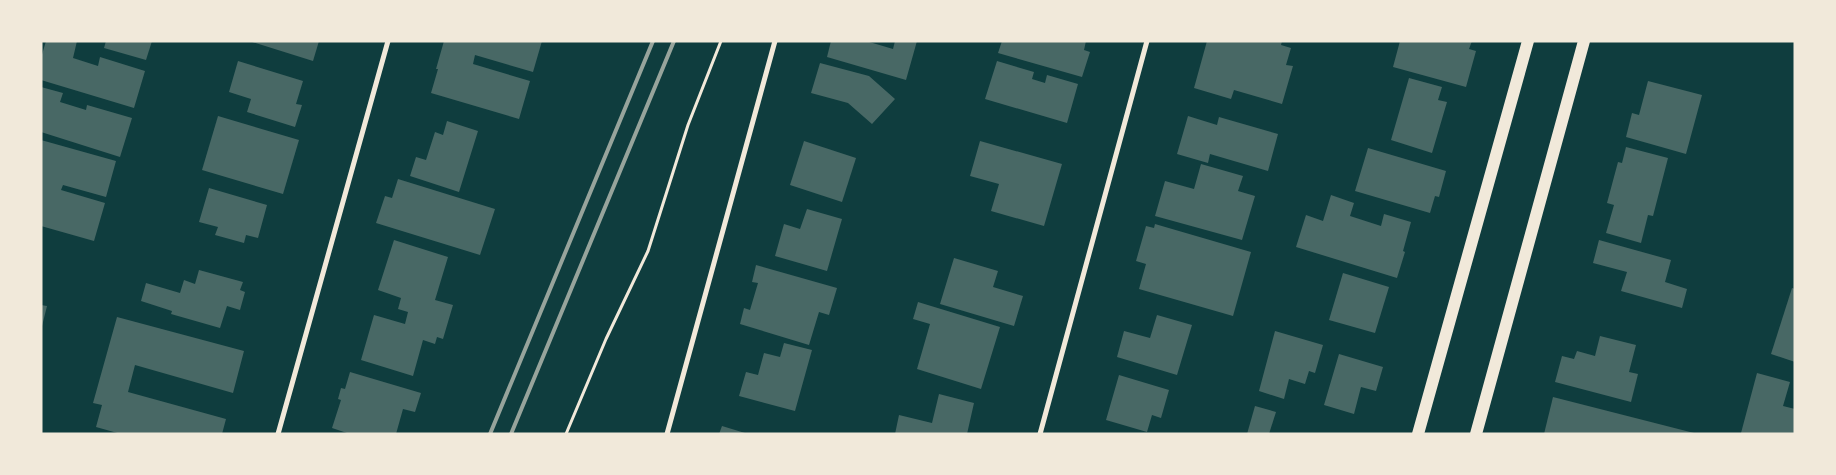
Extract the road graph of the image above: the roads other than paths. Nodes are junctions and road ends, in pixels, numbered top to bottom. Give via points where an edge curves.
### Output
1 (388, 41) edge
2 (775, 41) edge
3 (1147, 41) edge
4 (1528, 41) edge
5 (1584, 41) edge
6 (278, 434) edge
7 (667, 434) edge
8 (1040, 434) edge
9 (1418, 434) edge
10 (1476, 434) edge

1 - 6 street
2 - 7 street
3 - 8 street
4 - 9 main road
5 - 10 main road

